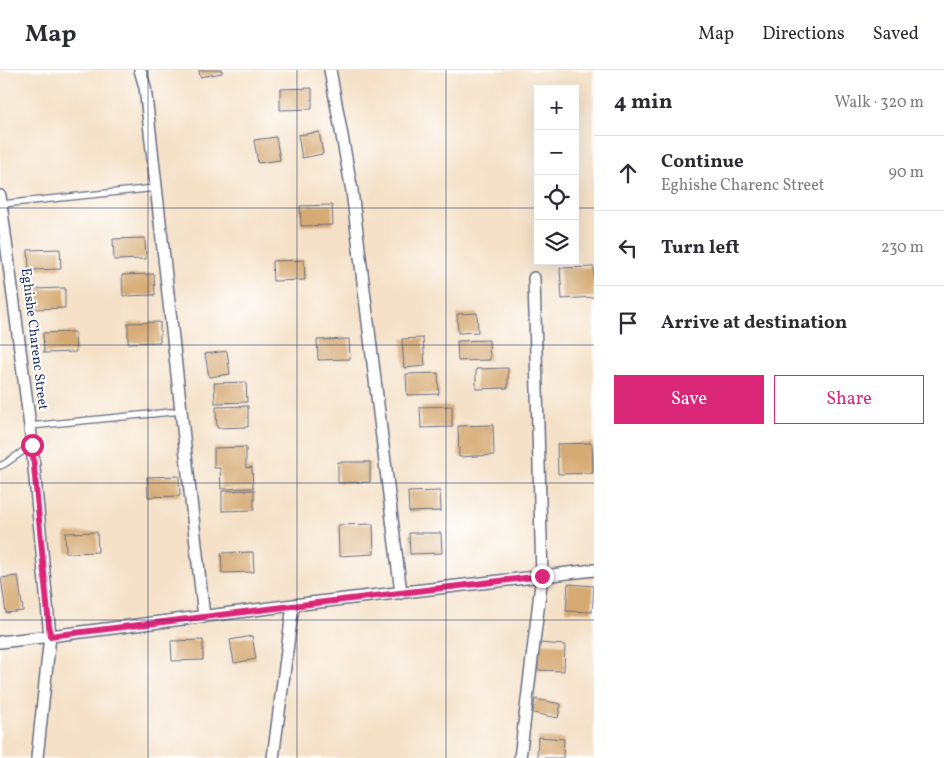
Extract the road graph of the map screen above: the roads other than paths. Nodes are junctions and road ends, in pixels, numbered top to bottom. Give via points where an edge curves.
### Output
1 (140, 70) edge
2 (330, 70) edge
3 (156, 188) junction
4 (1, 200) edge
5 (534, 278) dead end
6 (181, 411) junction
7 (30, 426) junction
8 (32, 445) junction
9 (0, 466) edge
10 (594, 570) edge
11 (542, 576) junction
12 (401, 593) junction
13 (292, 606) junction
14 (204, 617) junction
15 (50, 636) junction
16 (0, 642) edge
17 (37, 758) edge
18 (273, 758) edge
19 (520, 758) edge

1 - 3 street via 145,87
2 - 12 street via 352,191
3 - 4 lane
3 - 6 street
4 - 7 street, Eghishe Charenc Street
5 - 11 street
6 - 7 lane
6 - 14 street
7 - 8 street, Eghishe Charenc Street
8 - 9 lane
8 - 15 street, Eghishe Charenc Street
10 - 11 street
11 - 12 street
11 - 19 street
12 - 13 street
13 - 14 street
13 - 18 street
14 - 15 street
15 - 16 street
15 - 17 street, Eghishe Charenc Street

